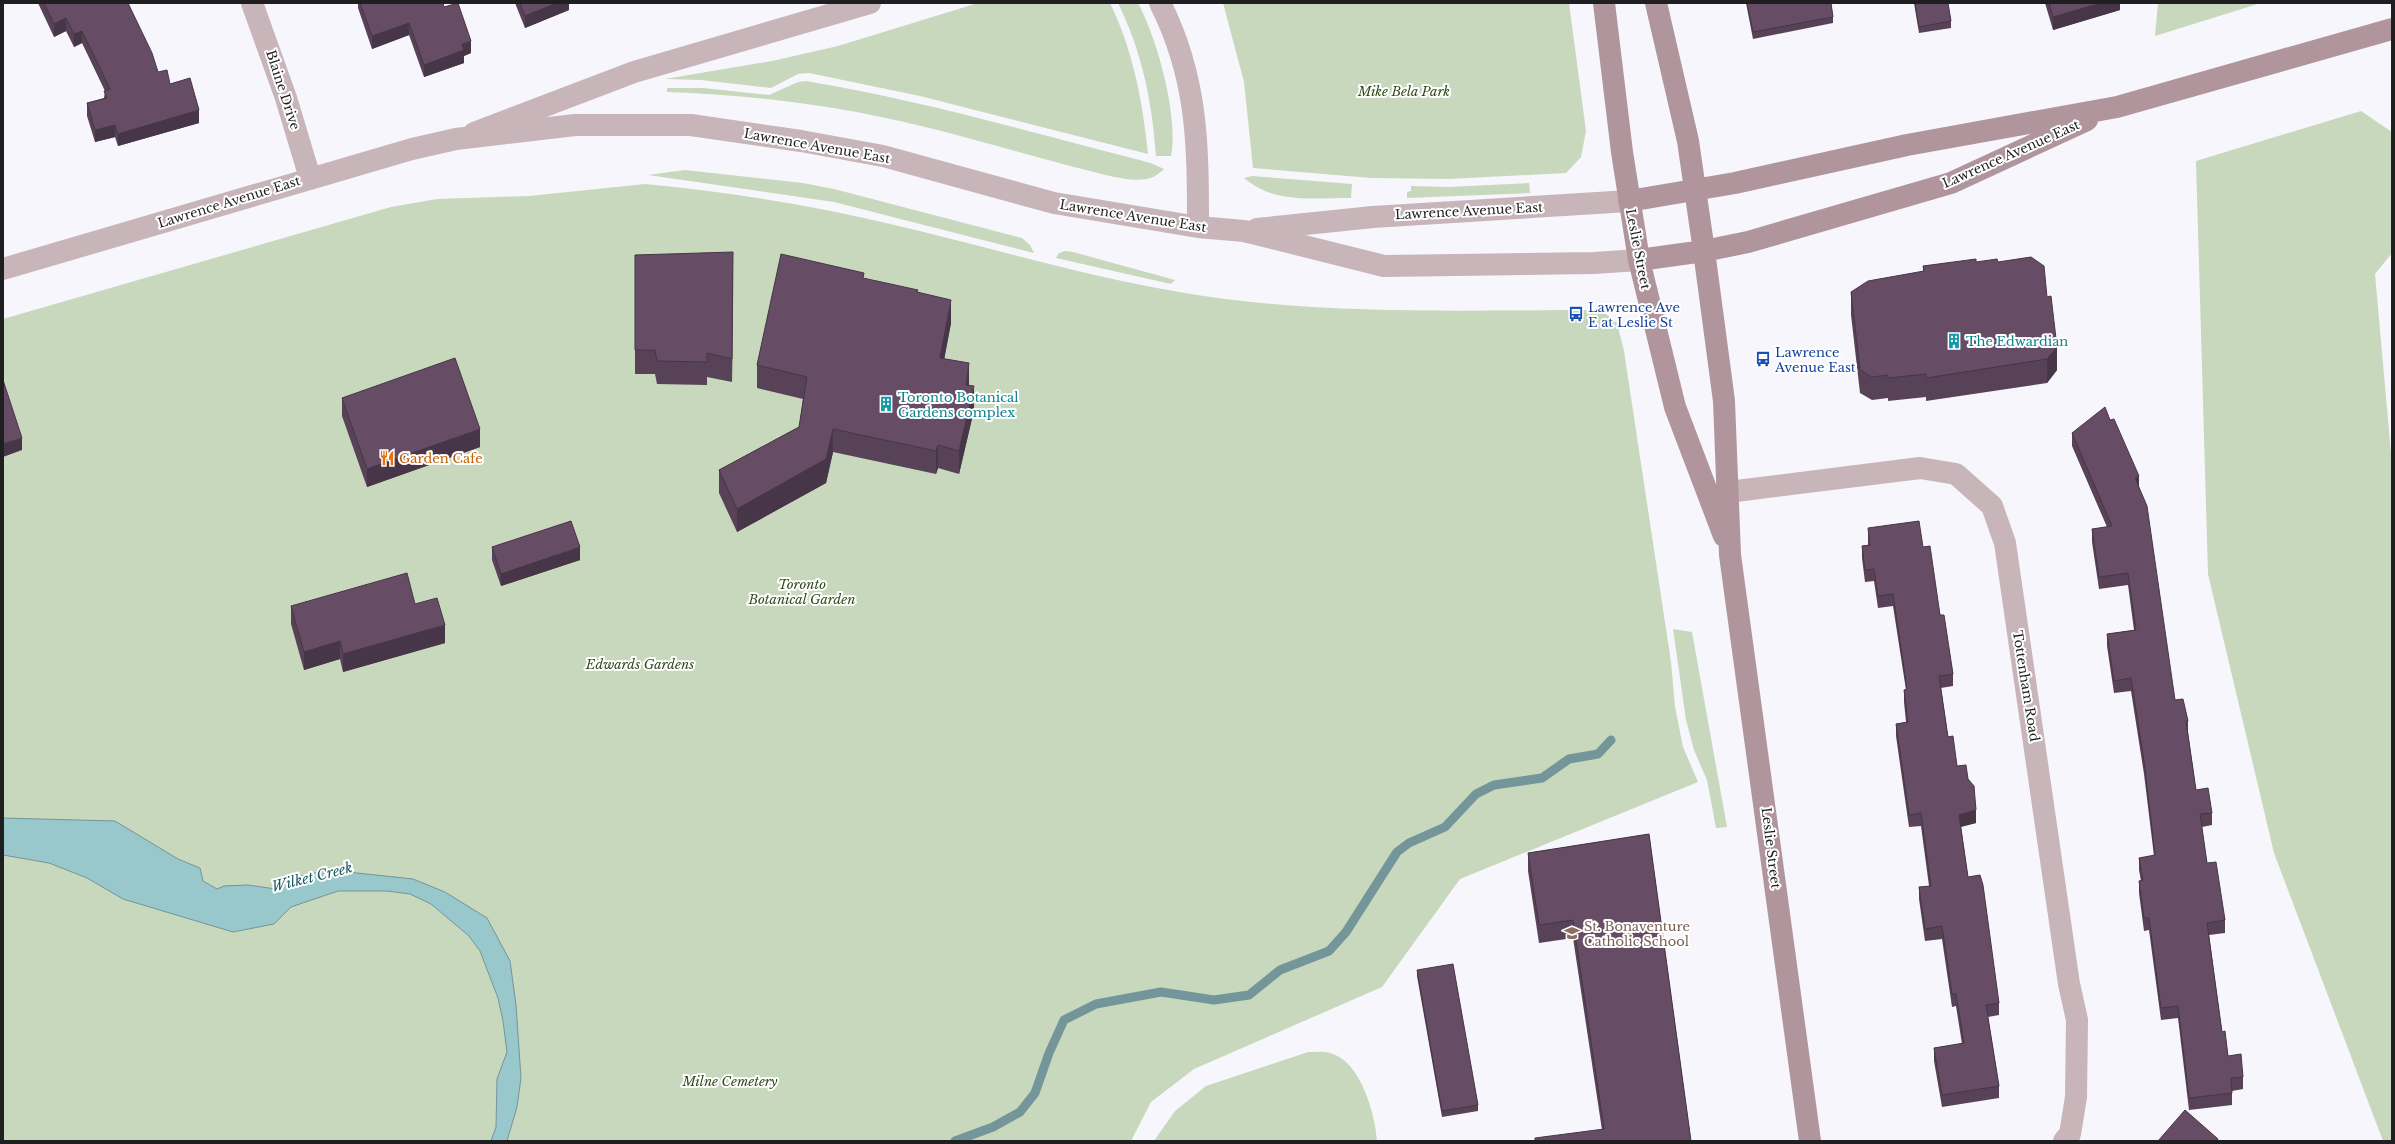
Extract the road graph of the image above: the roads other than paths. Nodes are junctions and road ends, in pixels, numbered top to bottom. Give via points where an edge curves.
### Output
1 (252, 3) edge
2 (870, 3) edge
3 (1160, 3) edge
4 (1604, 3) edge
5 (1656, 3) edge
6 (2392, 29) edge
7 (2117, 107) junction
8 (456, 139) junction
9 (310, 178) junction
10 (1695, 191) junction
11 (1629, 201) junction
12 (1198, 227) junction
13 (1244, 231) junction
14 (1704, 251) junction
15 (1639, 260) junction
16 (3, 269) edge
17 (1728, 492) junction
18 (1730, 555) junction
19 (1810, 1141) edge
20 (2064, 1141) edge

1 - 9 street, Blaine Drive via 286,98
2 - 8 street, Lawrence Avenue East via 640,70
3 - 12 street via 1190,82 1198,152
4 - 11 main road, Leslie Street
5 - 10 main road, Leslie Street via 1688,141
6 - 7 main road, Lawrence Avenue East
7 - 10 main road, Lawrence Avenue East via 1907,146
7 - 14 main road, Lawrence Avenue East via 1951,183 1748,242
8 - 9 street, Lawrence Avenue East
8 - 12 street, Lawrence Avenue East via 575,125 691,125 883,156 1054,203
9 - 16 street, Lawrence Avenue East
10 - 11 main road, Lawrence Avenue East
10 - 14 main road, Leslie Street
11 - 13 street, Lawrence Avenue East via 1373,216
11 - 15 main road, Leslie Street
12 - 13 street, Lawrence Avenue East
13 - 15 street, Lawrence Avenue East via 1384,266
14 - 15 main road, Lawrence Avenue East
14 - 17 main road, Leslie Street via 1724,402
15 - 18 main road, Leslie Street via 1675,407
17 - 18 main road, Leslie Street
17 - 20 street, Tottenham Road via 1920,468 1956,474 1992,506 2005,543 2069,984 2077,1020 2076,1097 2070,1134
18 - 19 main road, Leslie Street

